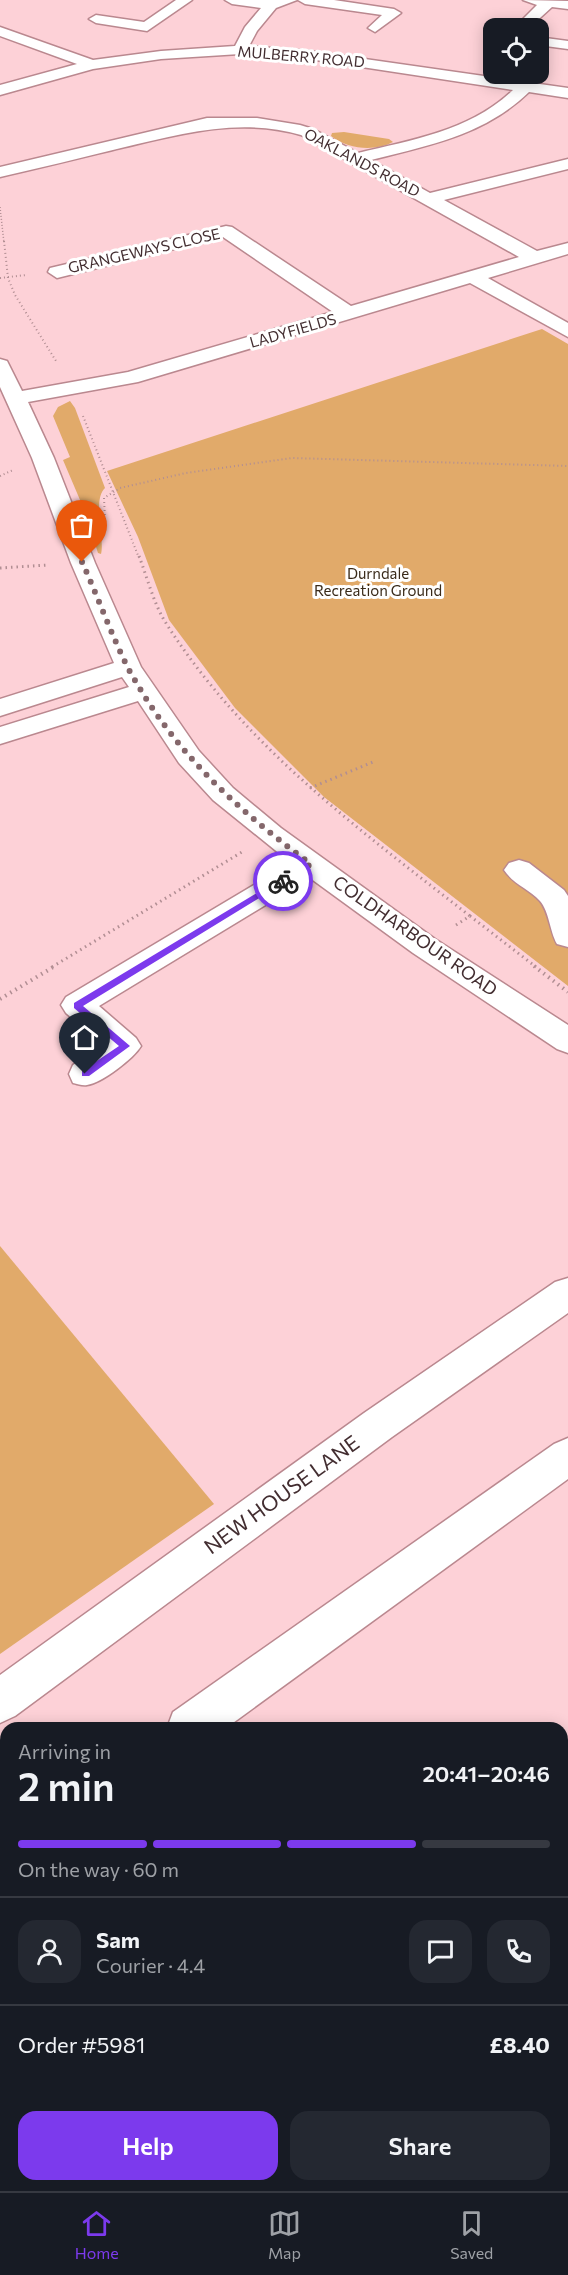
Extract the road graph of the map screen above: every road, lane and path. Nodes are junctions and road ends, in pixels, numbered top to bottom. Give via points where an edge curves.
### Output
1 (185, 0) edge
2 (232, 0) edge
3 (290, 0) edge
4 (306, 0) edge
5 (530, 0) edge
6 (549, 2) junction
7 (271, 5) junction
8 (568, 5) edge
9 (532, 18) edge
10 (96, 19) dead end
11 (375, 28) dead end
12 (0, 31) edge
13 (549, 42) edge
14 (568, 45) edge
15 (240, 50) junction
16 (92, 65) junction
17 (527, 85) junction
18 (0, 90) edge
19 (568, 93) edge
20 (356, 159) junction
21 (568, 164) edge
22 (0, 171) edge
23 (428, 199) junction
24 (0, 207) edge
25 (568, 248) edge
26 (535, 258) junction
27 (57, 272) dead end
28 (472, 277) junction
29 (350, 314) junction
30 (568, 331) edge
31 (57, 362) dead end
32 (0, 365) edge
33 (15, 398) junction
34 (79, 408) dead end
35 (568, 466) edge
36 (17, 468) dead end
37 (0, 476) edge
38 (112, 492) junction
39 (82, 562) junction
40 (0, 568) edge
41 (128, 667) junction
42 (143, 692) junction
43 (0, 708) edge
44 (0, 736) edge
45 (374, 762) dead end
46 (310, 788) junction
47 (271, 835) junction
48 (311, 864) junction
49 (519, 870) dead end
50 (470, 916) junction
51 (568, 937) edge
52 (424, 946) junction
53 (568, 992) edge
54 (0, 999) edge
55 (564, 1032) edge
56 (85, 1074) dead end
57 (568, 1293) edge
58 (568, 1456) edge
59 (0, 1701) edge
60 (197, 1722) edge

1 - 10 street via 147,27
2 - 7 street
3 - 7 street
4 - 11 street via 394,13
5 - 6 street
6 - 8 street
6 - 9 street
7 - 15 street via 250,30
12 - 16 street
13 - 14 street
15 - 16 street, MULBERRY ROAD
15 - 17 street, MULBERRY ROAD via 309,55
16 - 18 street, MULBERRY ROAD
17 - 19 street, MULBERRY ROAD
17 - 20 street via 495,113 463,130
20 - 22 street, OAKLANDS ROAD via 293,127 234,121 178,129
20 - 23 street, OAKLANDS ROAD
21 - 23 street
23 - 26 street, OAKLANDS ROAD
24 - 31 path via 8,278
25 - 26 street, LADYFIELDS
26 - 28 street, LADYFIELDS
27 - 29 street, GRANGEWAYS CLOSE via 226,231
28 - 29 street, LADYFIELDS
28 - 30 street
29 - 33 street, LADYFIELDS via 131,378
32 - 33 street, COLDHARBOUR ROAD
33 - 39 street, COLDHARBOUR ROAD via 43,458
34 - 38 path
35 - 38 path via 292,458 186,473
36 - 37 path
38 - 39 path via 104,498 106,558
38 - 46 path via 163,618 174,635 238,718
39 - 40 path
39 - 41 street, COLDHARBOUR ROAD
41 - 42 street, COLDHARBOUR ROAD
41 - 43 street
42 - 44 street
42 - 47 street, COLDHARBOUR ROAD via 189,757 223,794
45 - 46 path
46 - 50 path
47 - 48 street, COLDHARBOUR ROAD
47 - 54 path
48 - 52 street, COLDHARBOUR ROAD
48 - 56 street via 77,1005 125,1046
49 - 51 street via 554,897
50 - 52 path
50 - 53 path
52 - 55 street, COLDHARBOUR ROAD
57 - 59 street, NEW HOUSE LANE via 368,1432
58 - 60 street

